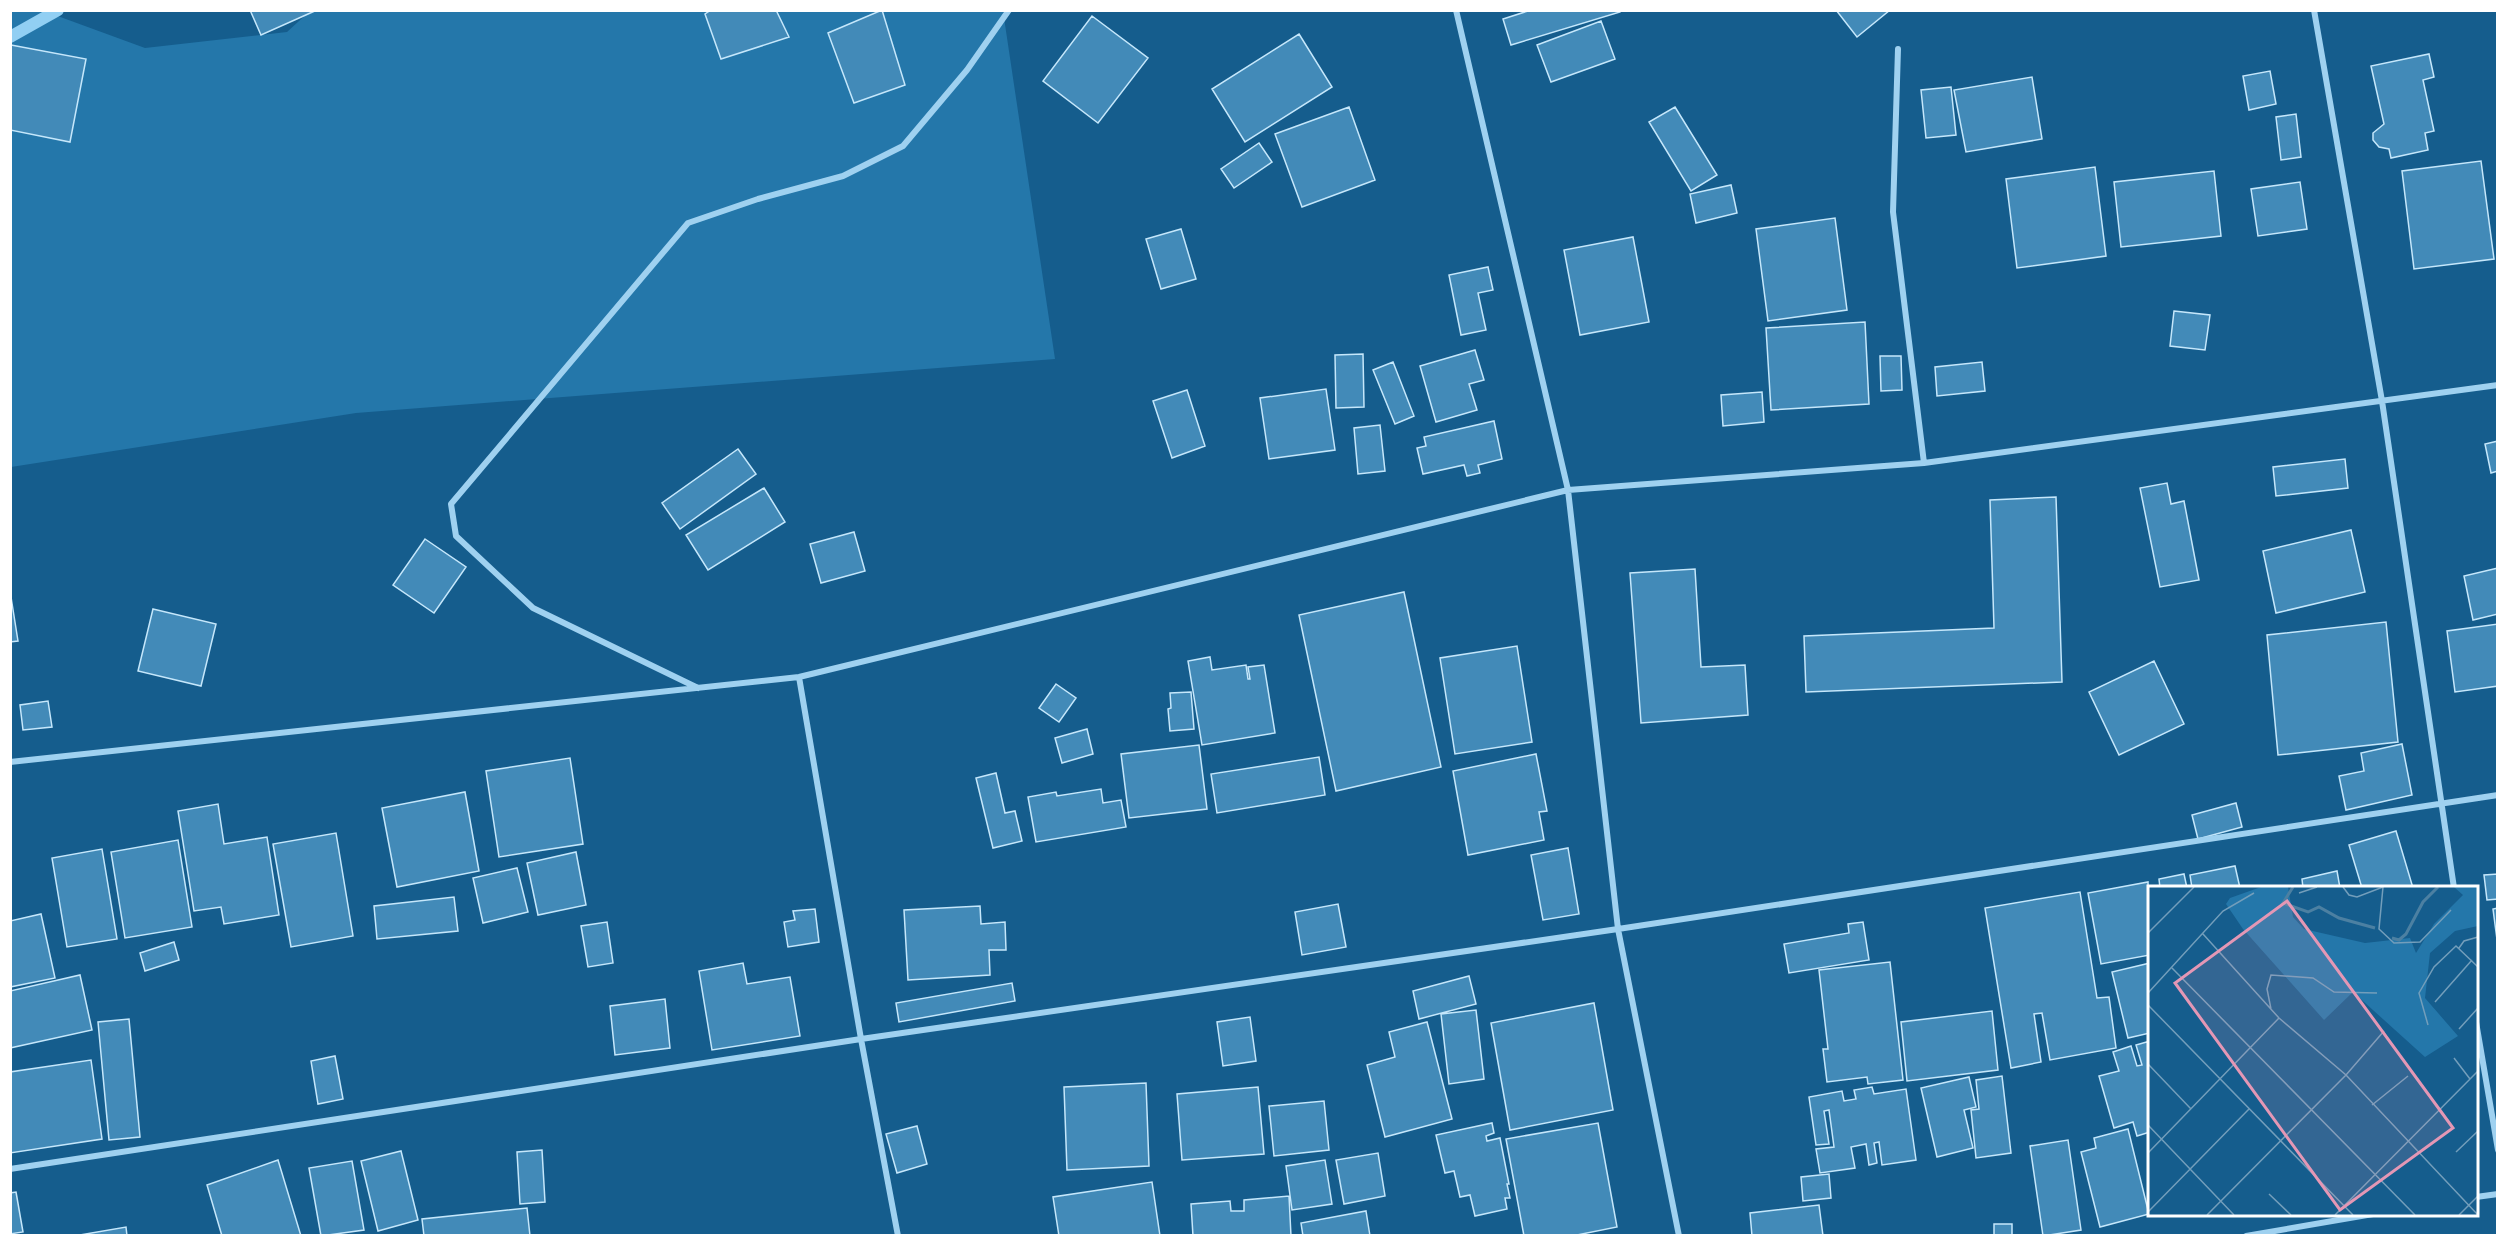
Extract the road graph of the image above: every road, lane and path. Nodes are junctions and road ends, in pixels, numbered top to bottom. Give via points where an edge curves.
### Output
1 (1009, 10) edge
2 (1456, 10) edge
3 (2314, 10) edge
4 (1898, 49) dead end
5 (2498, 385) edge
6 (2382, 401) junction
7 (1924, 463) junction
8 (1568, 490) junction
9 (800, 677) junction
10 (699, 688) junction
11 (10, 762) edge
12 (2498, 795) edge
13 (2440, 804) junction
14 (2454, 886) edge
15 (1618, 929) junction
16 (2478, 1034) edge
17 (861, 1038) junction
18 (2498, 1149) edge
19 (10, 1168) edge
20 (2498, 1194) edge
21 (2478, 1197) edge
22 (2367, 1216) edge
23 (898, 1236) edge
24 (1679, 1236) edge
25 (2246, 1236) edge

1 - 10 street via 967,70 903,146 843,176 688,223 451,504 456,536 533,608
2 - 8 street
3 - 6 street
4 - 7 street via 1893,212
5 - 6 street
6 - 7 street
6 - 13 street
7 - 8 street
8 - 9 street
8 - 15 street
9 - 10 street
9 - 17 street
10 - 11 street
12 - 13 street
13 - 14 street
13 - 15 street
15 - 17 street
15 - 24 street
16 - 18 street
17 - 19 street
17 - 23 street
20 - 21 street
22 - 25 street

